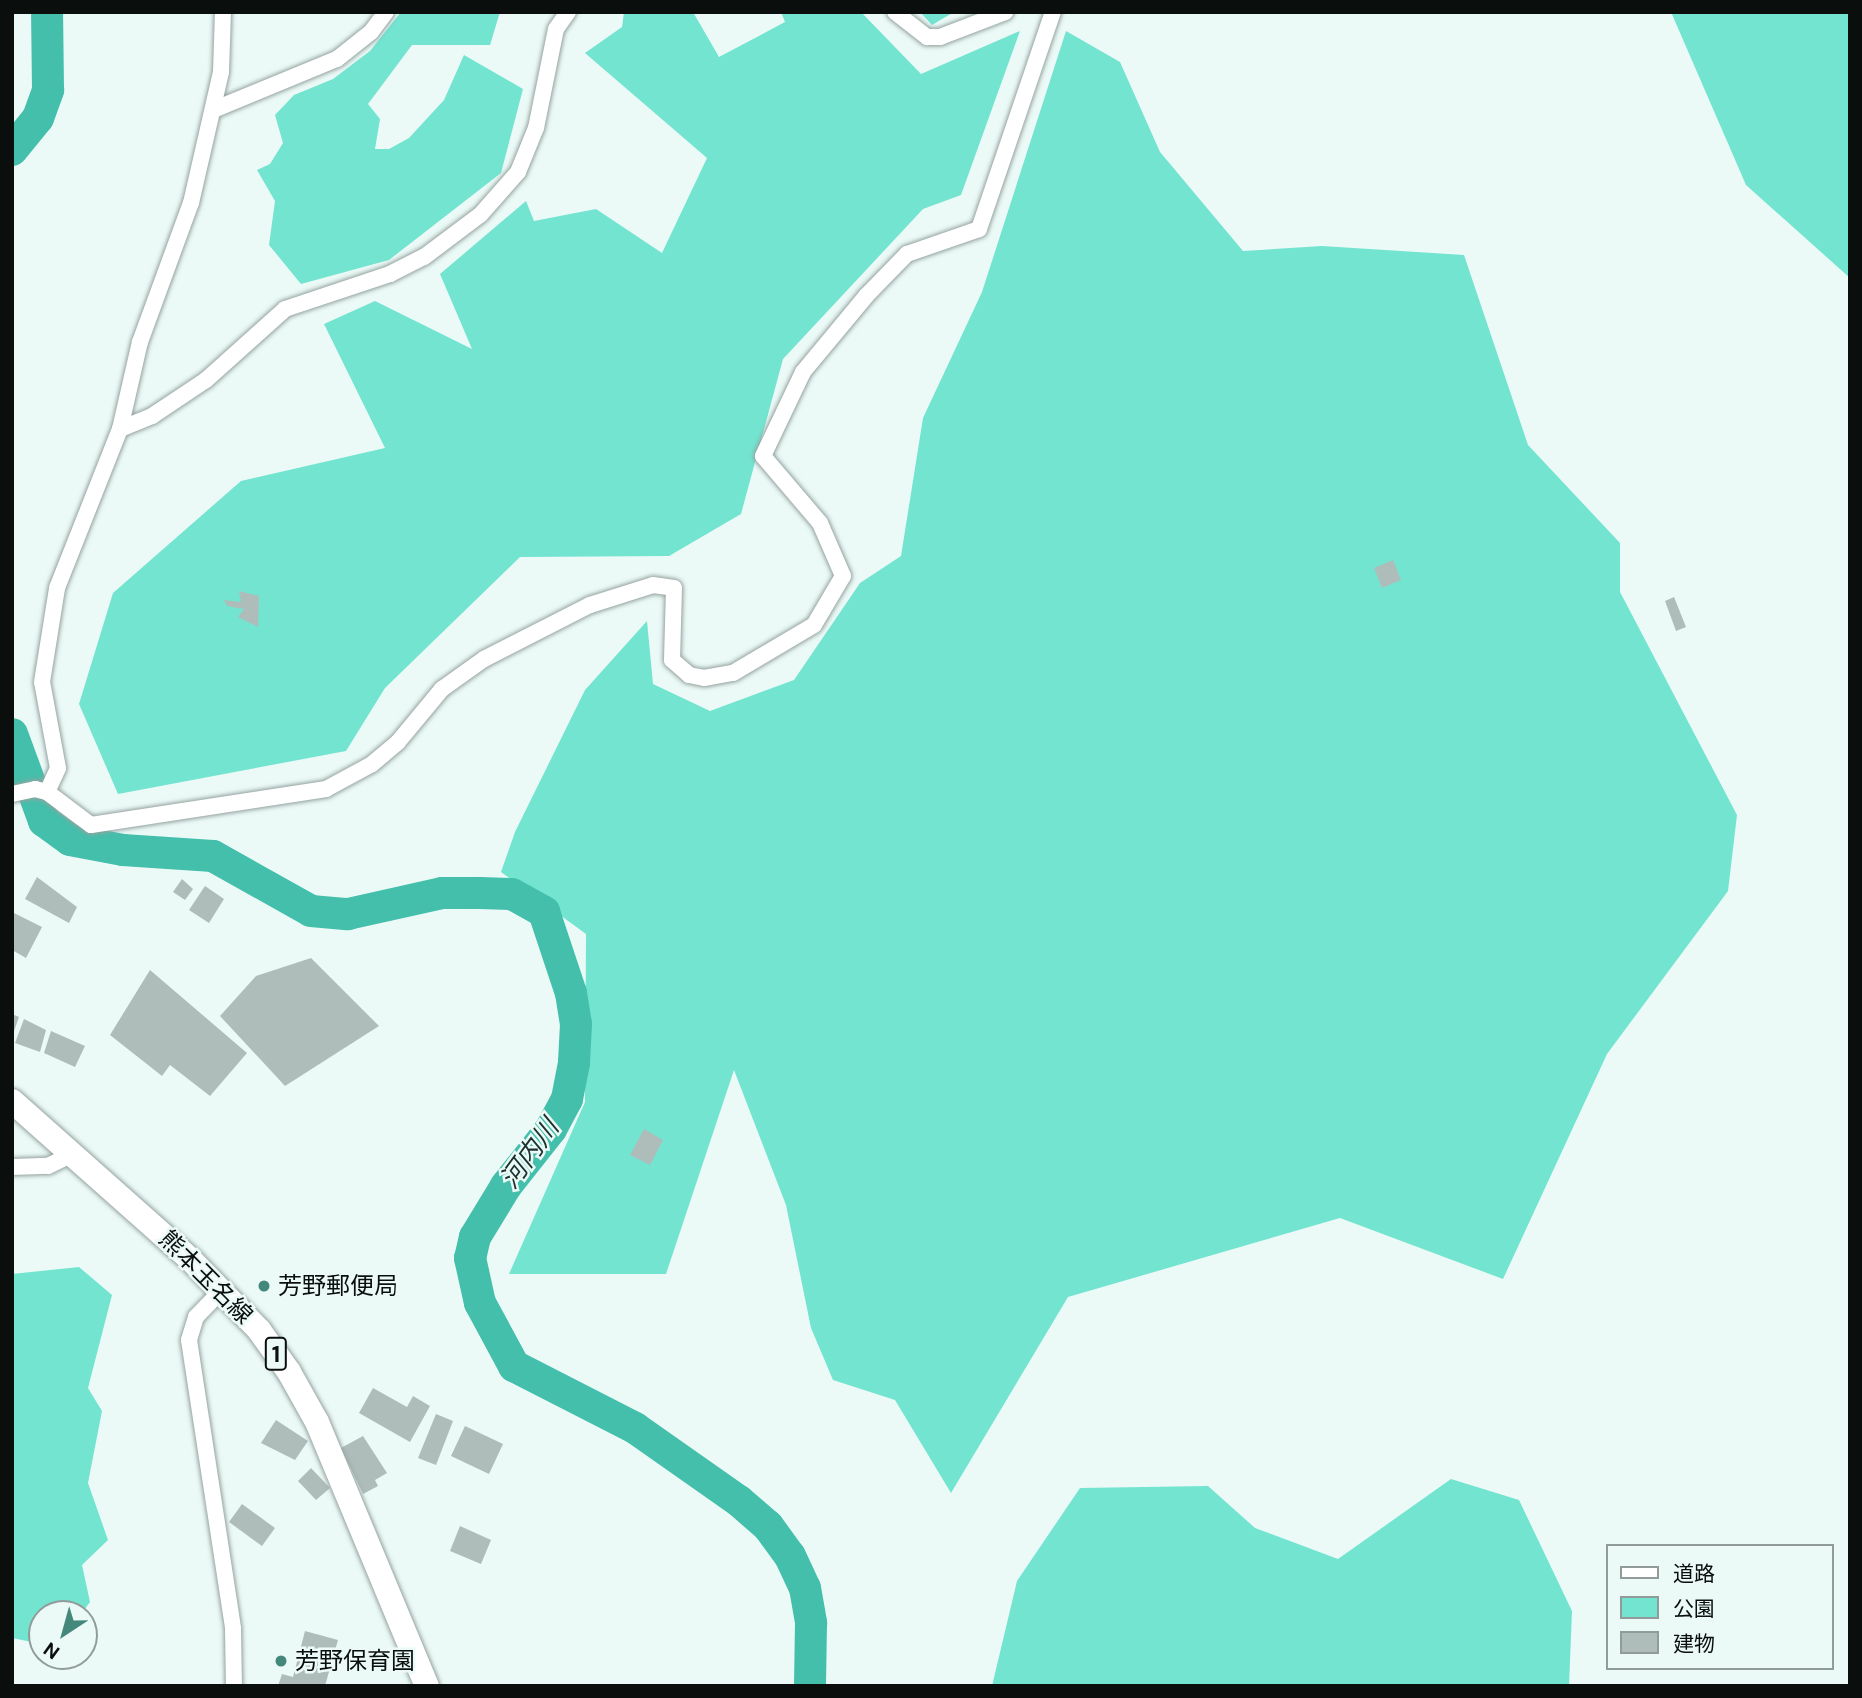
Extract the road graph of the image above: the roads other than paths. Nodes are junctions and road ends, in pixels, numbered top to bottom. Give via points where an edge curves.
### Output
1 (223, 12) edge
2 (386, 12) edge
3 (568, 12) edge
4 (895, 12) edge
5 (1005, 12) edge
6 (1053, 12) edge
7 (213, 110) junction
8 (120, 429) junction
9 (47, 792) junction
10 (12, 794) edge
11 (13, 1102) edge
12 (73, 1154) junction
13 (12, 1167) edge
14 (221, 1291) junction
15 (234, 1686) edge
16 (427, 1686) edge

1 - 7 street via 221,72
2 - 7 street via 371,32 337,59
3 - 8 street via 556,29 536,128 518,172 481,214 424,257 390,274 285,309 206,380 152,416
4 - 5 street via 927,37 940,37
6 - 9 street via 979,229 907,254 866,296 803,372 763,456 820,523 843,576 814,625 733,673 704,678 689,675 671,660 674,588 653,585 590,605 484,659 442,689 398,742 372,764 326,789 90,825
7 - 8 street via 191,204 140,342
8 - 9 street via 57,587 41,682 58,768
9 - 10 street via 35,789
11 - 12 main road, 熊本玉名線 / 1
12 - 13 street via 48,1166
12 - 14 main road, 熊本玉名線 / 1
14 - 15 street via 196,1317 189,1340 233,1629
14 - 16 main road, 熊本玉名線 / 1 via 259,1330 317,1422

